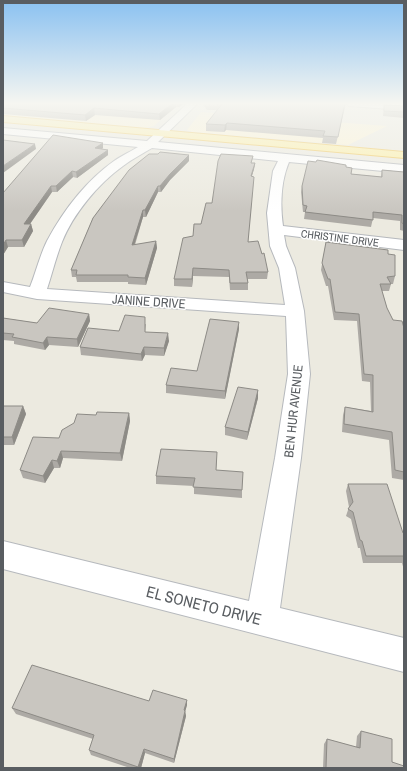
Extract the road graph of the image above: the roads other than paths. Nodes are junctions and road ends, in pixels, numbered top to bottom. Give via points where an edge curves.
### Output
1 (155, 139) junction
2 (404, 155) edge
3 (285, 158) junction
4 (404, 161) edge
5 (404, 169) edge
6 (276, 230) junction
7 (404, 245) edge
8 (3, 287) edge
9 (37, 294) junction
10 (295, 311) junction
11 (3, 555) edge
12 (262, 619) junction
13 (404, 655) edge

1 - 2 main road
1 - 3 street
1 - 4 main road
1 - 9 street via 105,174 67,219 54,242
3 - 5 street
3 - 6 street, BEN HUR AVENUE via 279,171 275,198
6 - 7 street, CHRISTINE DRIVE
6 - 10 street, BEN HUR AVENUE via 278,246 287,268
8 - 9 street, JANINE DRIVE
9 - 10 street, JANINE DRIVE
10 - 12 street, BEN HUR AVENUE via 299,374
11 - 12 street, EL SONETO DRIVE
12 - 13 street, EL SONETO DRIVE

